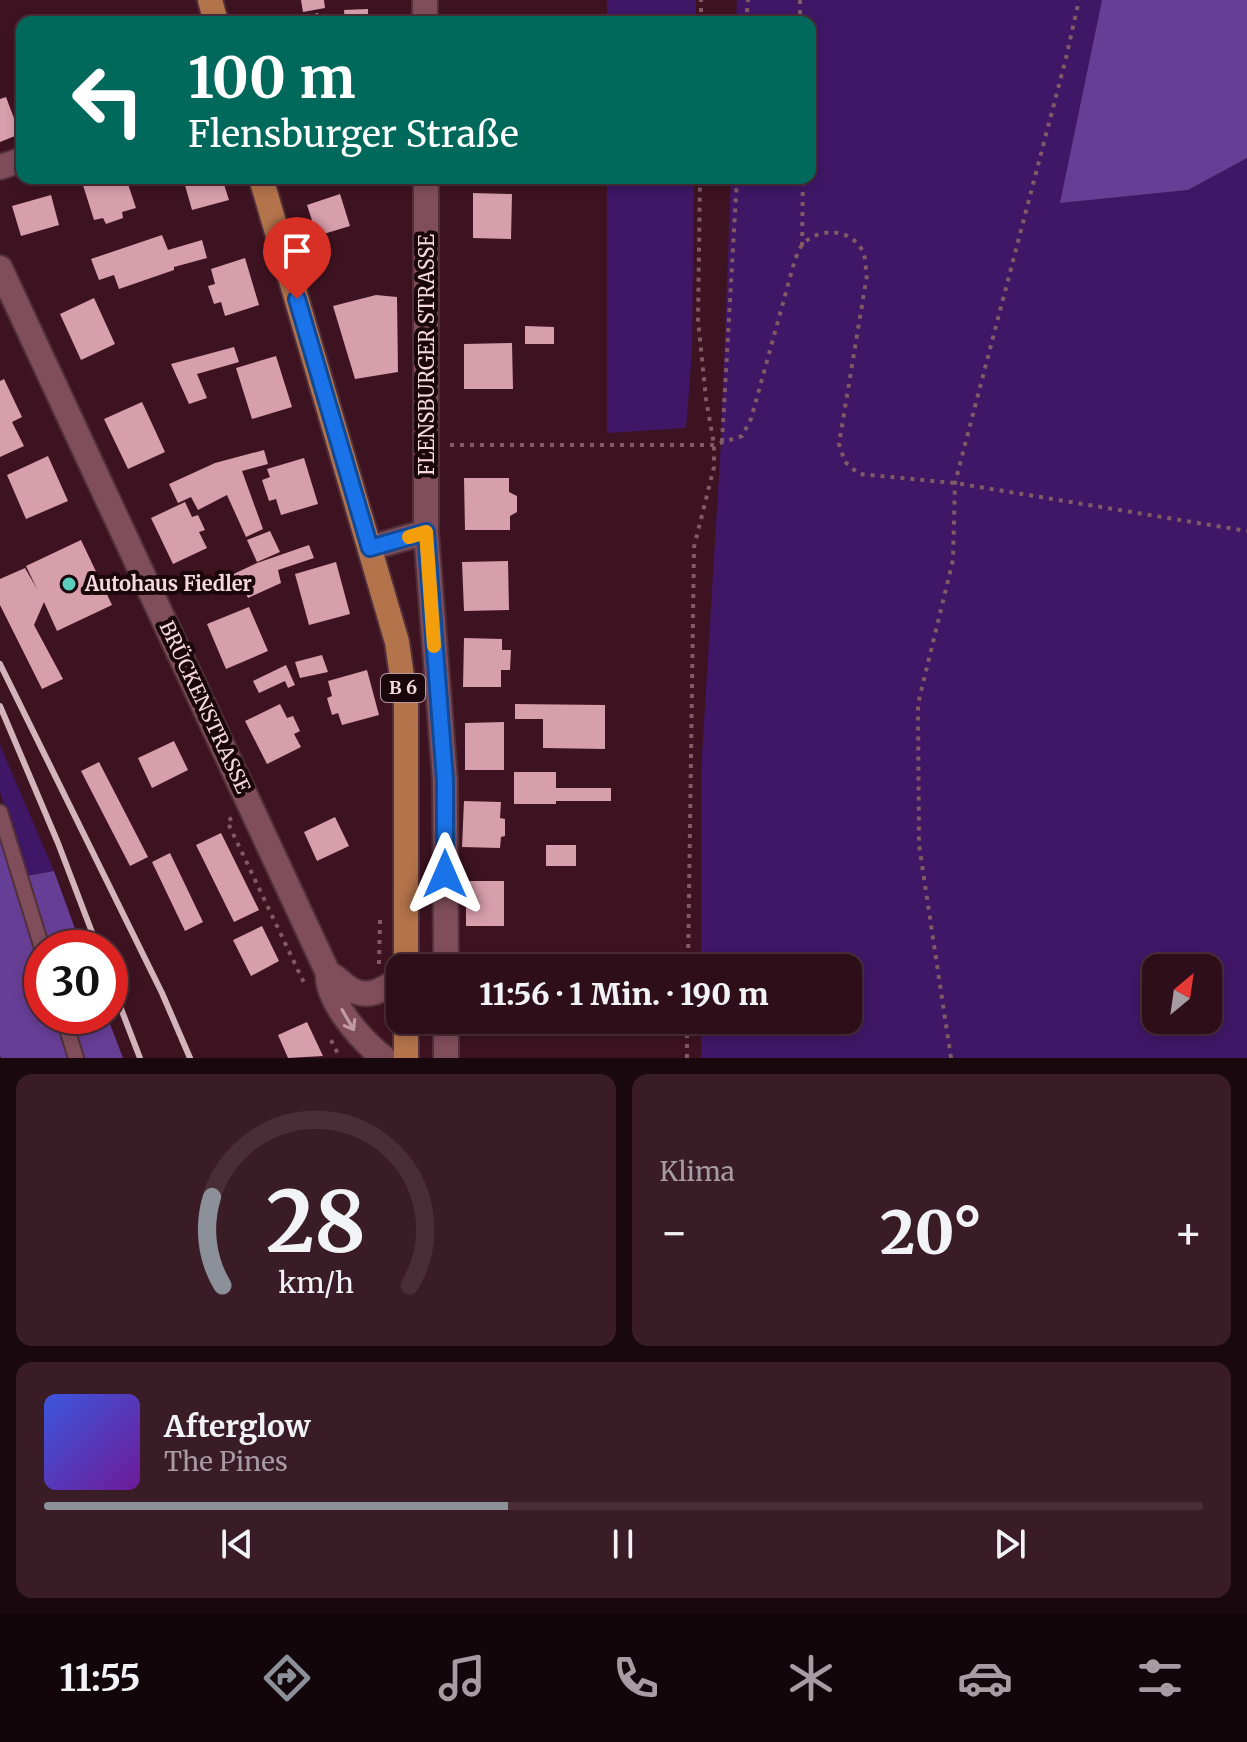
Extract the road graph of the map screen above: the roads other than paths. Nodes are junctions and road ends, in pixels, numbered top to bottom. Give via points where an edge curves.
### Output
1 (263, 184) edge
2 (426, 184) edge
3 (0, 268) edge
4 (426, 532) junction
5 (370, 548) junction
6 (0, 812) edge
7 (36, 930) edge
8 (406, 954) edge
9 (446, 954) edge
10 (328, 973) junction
11 (386, 987) edge
12 (69, 1034) edge
13 (406, 1034) edge
14 (446, 1034) edge
15 (76, 1058) edge
16 (384, 1058) edge
17 (406, 1058) edge
18 (446, 1058) edge

1 - 5 main road, B 6
2 - 4 street, FLENSBURGER STRASSE
3 - 10 street, BRÜCKENSTRASSE
4 - 5 street
4 - 9 street, FLENSBURGER STRASSE via 445,780
5 - 8 main road, B 6 via 397,642 406,704
6 - 7 lane
10 - 11 street via 363,994
10 -> 16 street, BRÜCKENSTRASSE via 327,984 355,1033
12 - 15 lane
13 - 17 main road
14 - 18 street

